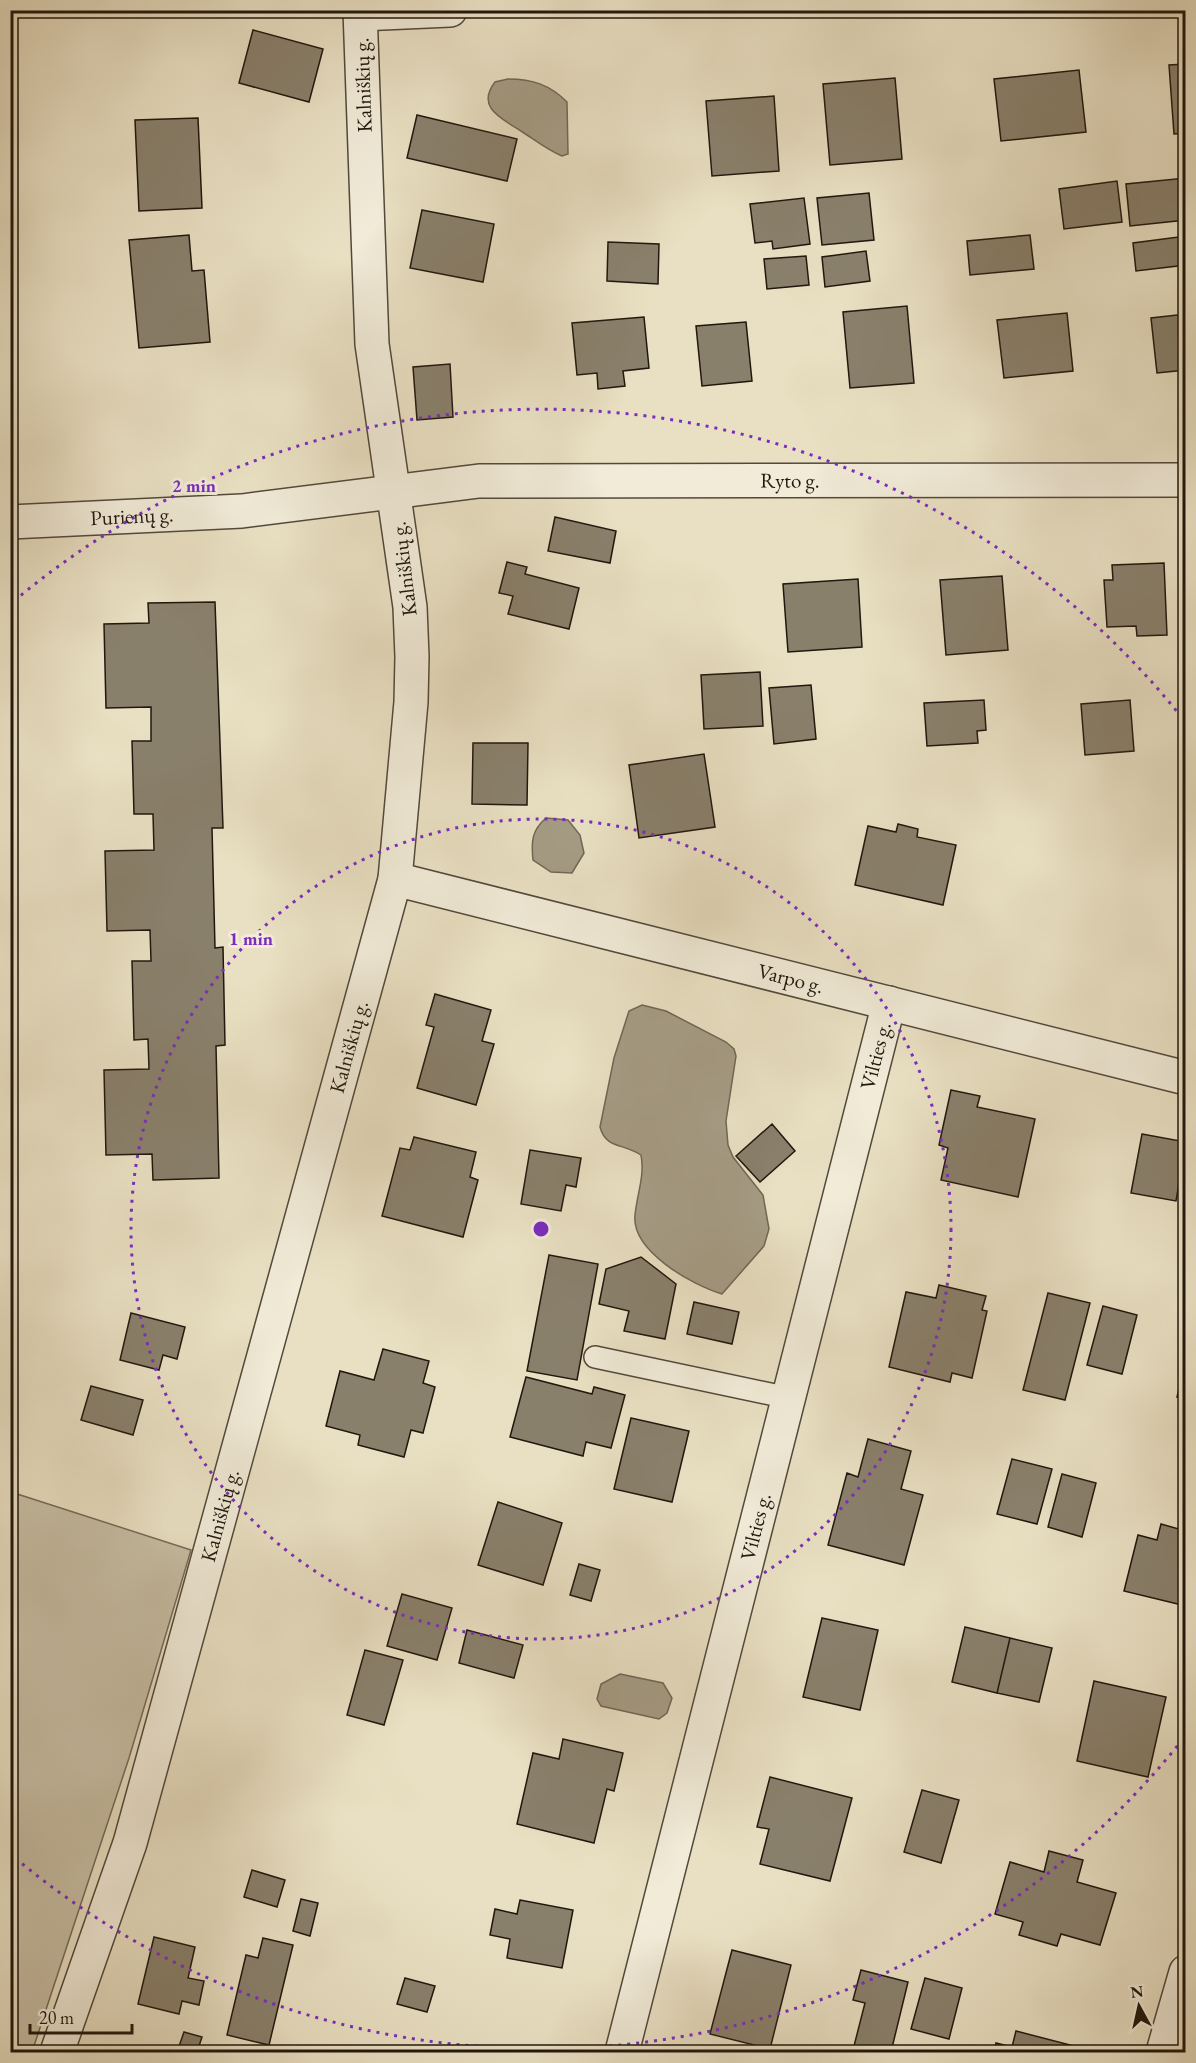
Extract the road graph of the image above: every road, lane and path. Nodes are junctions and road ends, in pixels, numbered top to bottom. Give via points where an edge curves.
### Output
1 (450, 10) edge
2 (360, 12) edge
3 (1185, 480) edge
4 (395, 492) junction
5 (10, 522) edge
6 (395, 879) junction
7 (890, 1003) junction
8 (1185, 1078) edge
9 (595, 1357) dead end
10 (789, 1398) junction
11 (1185, 1972) edge
12 (57, 2052) edge
13 (622, 2052) edge
14 (1163, 2052) edge

1 - 2 street
2 - 4 street, Kalniškių g. via 372,344
3 - 4 street, Ryto g. via 479,482
4 - 5 street, Purienų g. via 242,511
4 - 6 street, Kalniškių g. via 410,607 412,657
6 - 7 street, Varpo g.
6 - 12 street, Kalniškių g. via 130,1843
7 - 8 street, Varpo g.
7 - 10 street, Vilties g.
9 - 10 lane
10 - 13 street, Vilties g.
11 - 14 street

